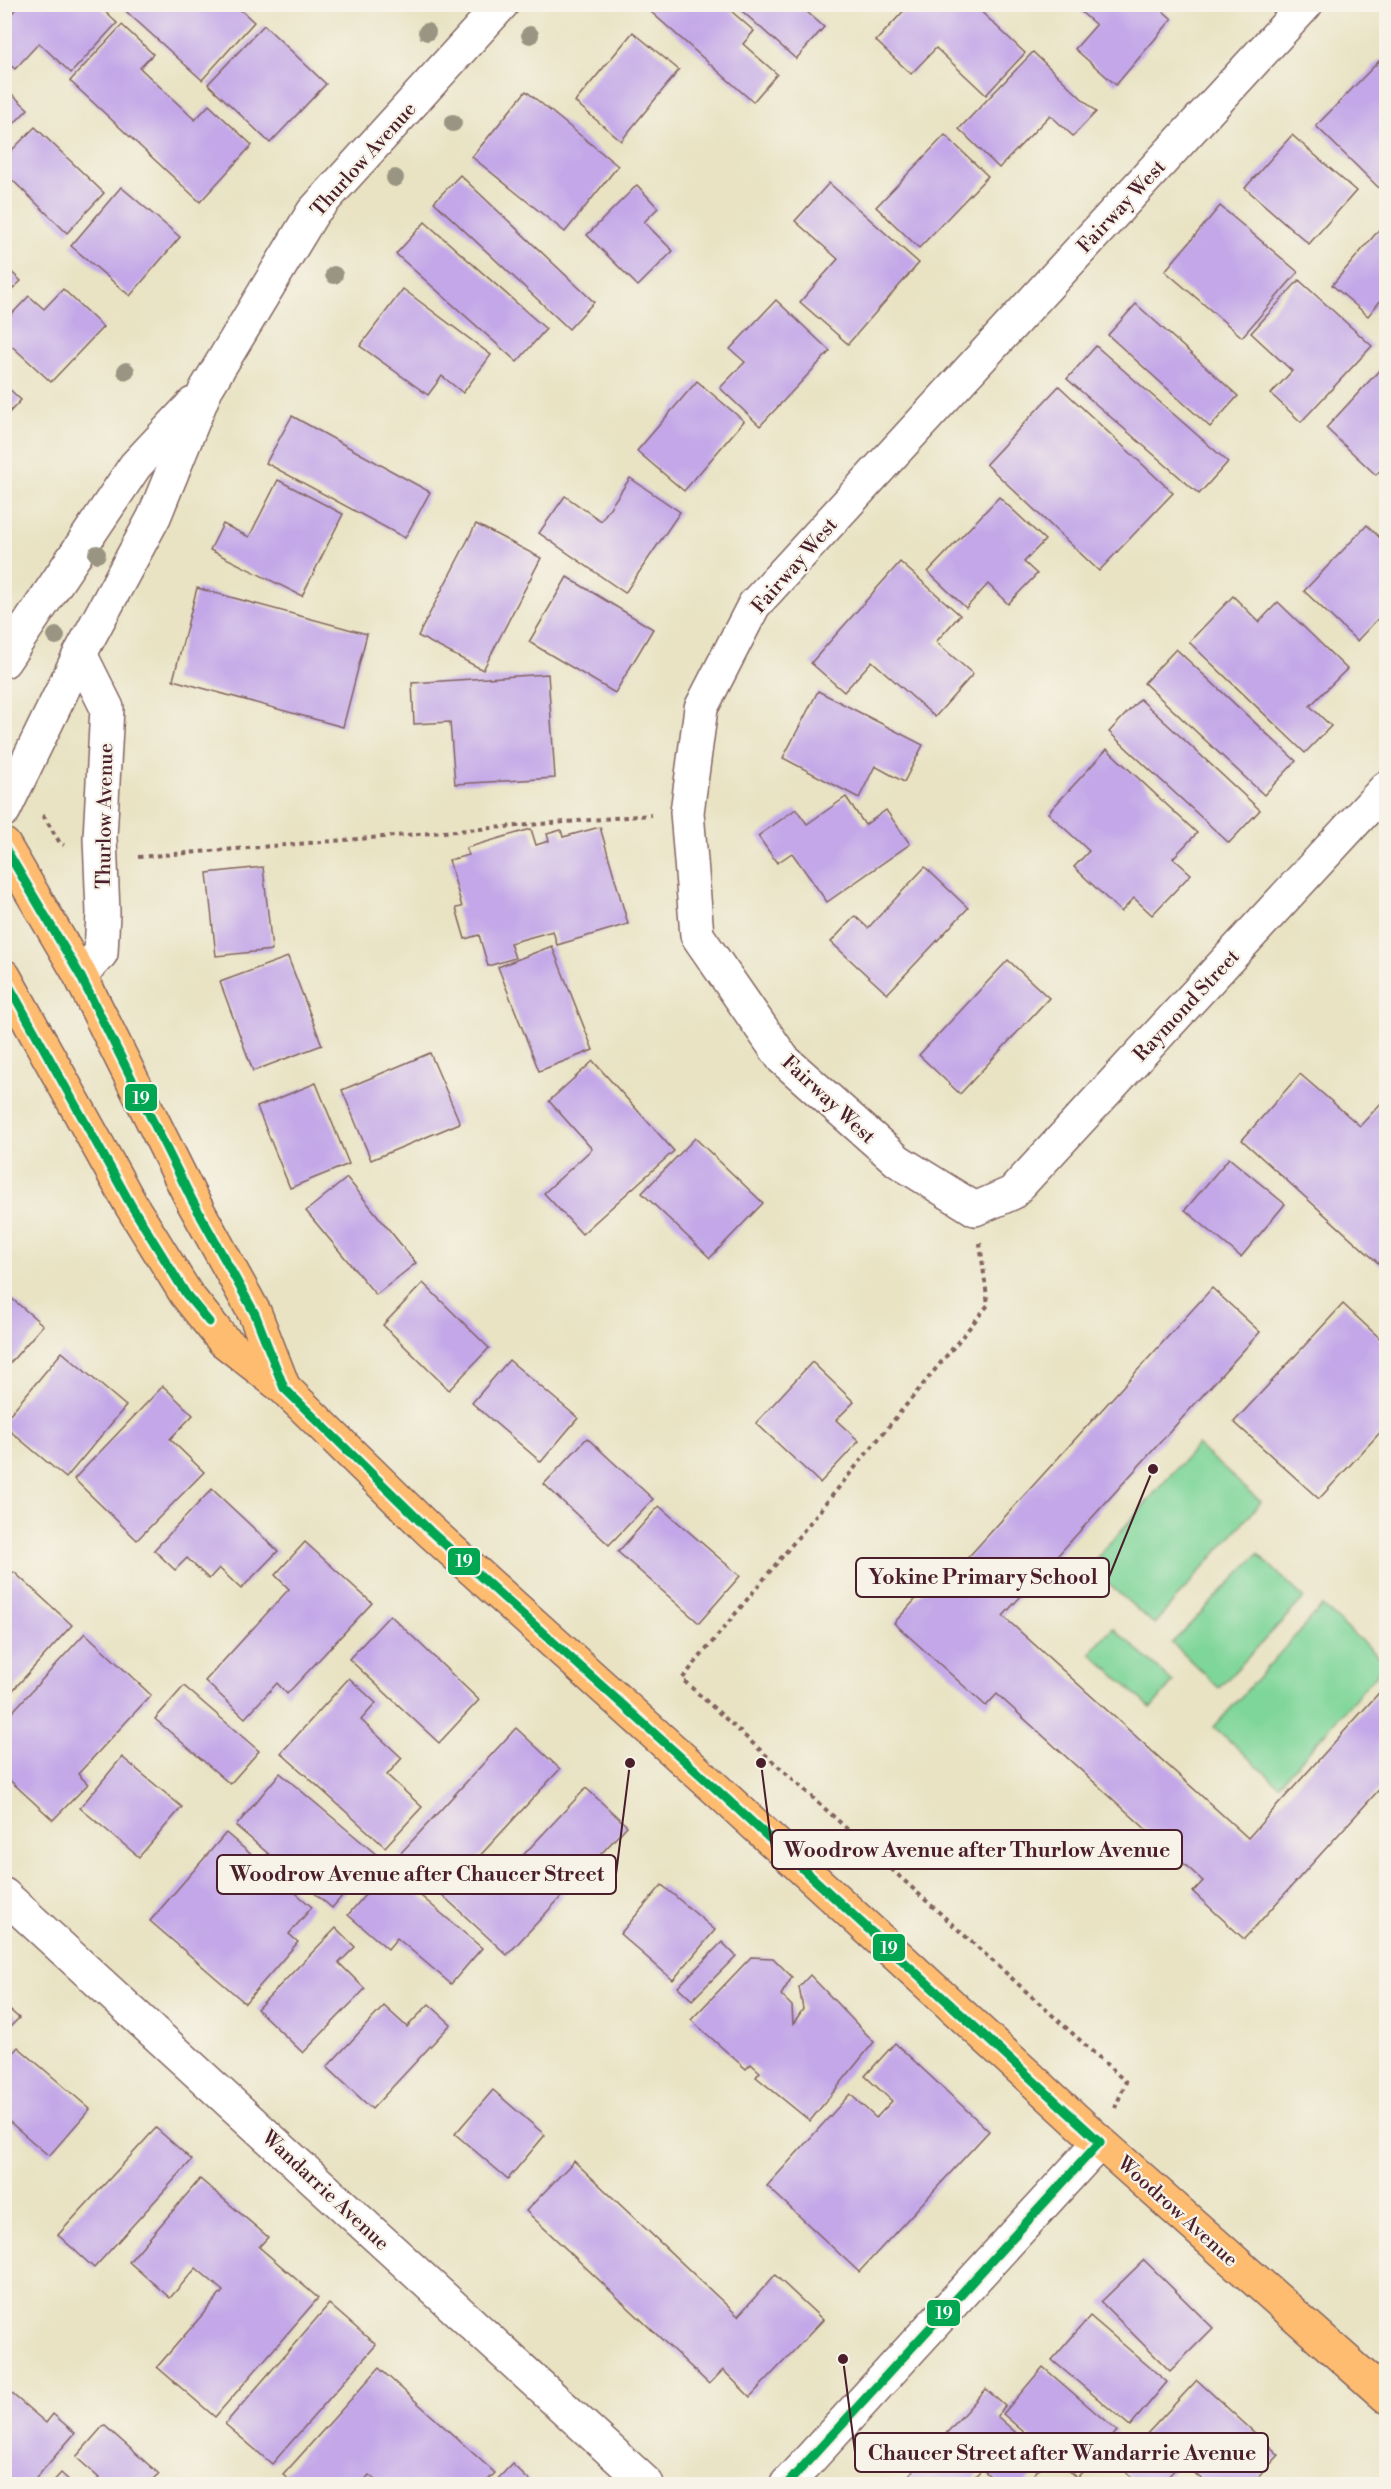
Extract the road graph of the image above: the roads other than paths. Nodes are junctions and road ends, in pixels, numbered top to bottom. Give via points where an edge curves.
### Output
1 (502, 4) edge
2 (1306, 4) edge
3 (206, 389) junction
4 (9, 650) edge
5 (80, 654) junction
6 (1386, 788) edge
7 (4, 810) edge
8 (4, 845) edge
9 (80, 975) junction
10 (4, 976) edge
11 (975, 1209) joint
12 (284, 1388) junction
13 (4, 1895) edge
14 (1100, 2142) junction
15 (1386, 2396) edge
16 (648, 2484) edge
17 (787, 2484) edge

1 - 3 street, Thurlow Avenue via 313,212
2 - 11 street, Fairway West via 754,605 700,708 687,812 697,935 783,1059 898,1161
3 - 4 street, Thurlow Avenue via 135,466
3 - 5 street, Thurlow Avenue via 153,517
5 - 7 street, Thurlow Avenue
5 - 9 street, Thurlow Avenue via 107,708 100,838 101,953
6 - 11 street, Raymond Street via 1012,1193
8 - 9 main road, Woodrow Avenue
9 - 12 main road, Woodrow Avenue via 192,1200 255,1314
10 - 12 main road, Woodrow Avenue via 131,1205 186,1294 223,1340
12 - 14 main road, Woodrow Avenue via 430,1531
13 - 16 street, Wandarrie Avenue
14 - 15 main road, Woodrow Avenue
14 - 17 street

